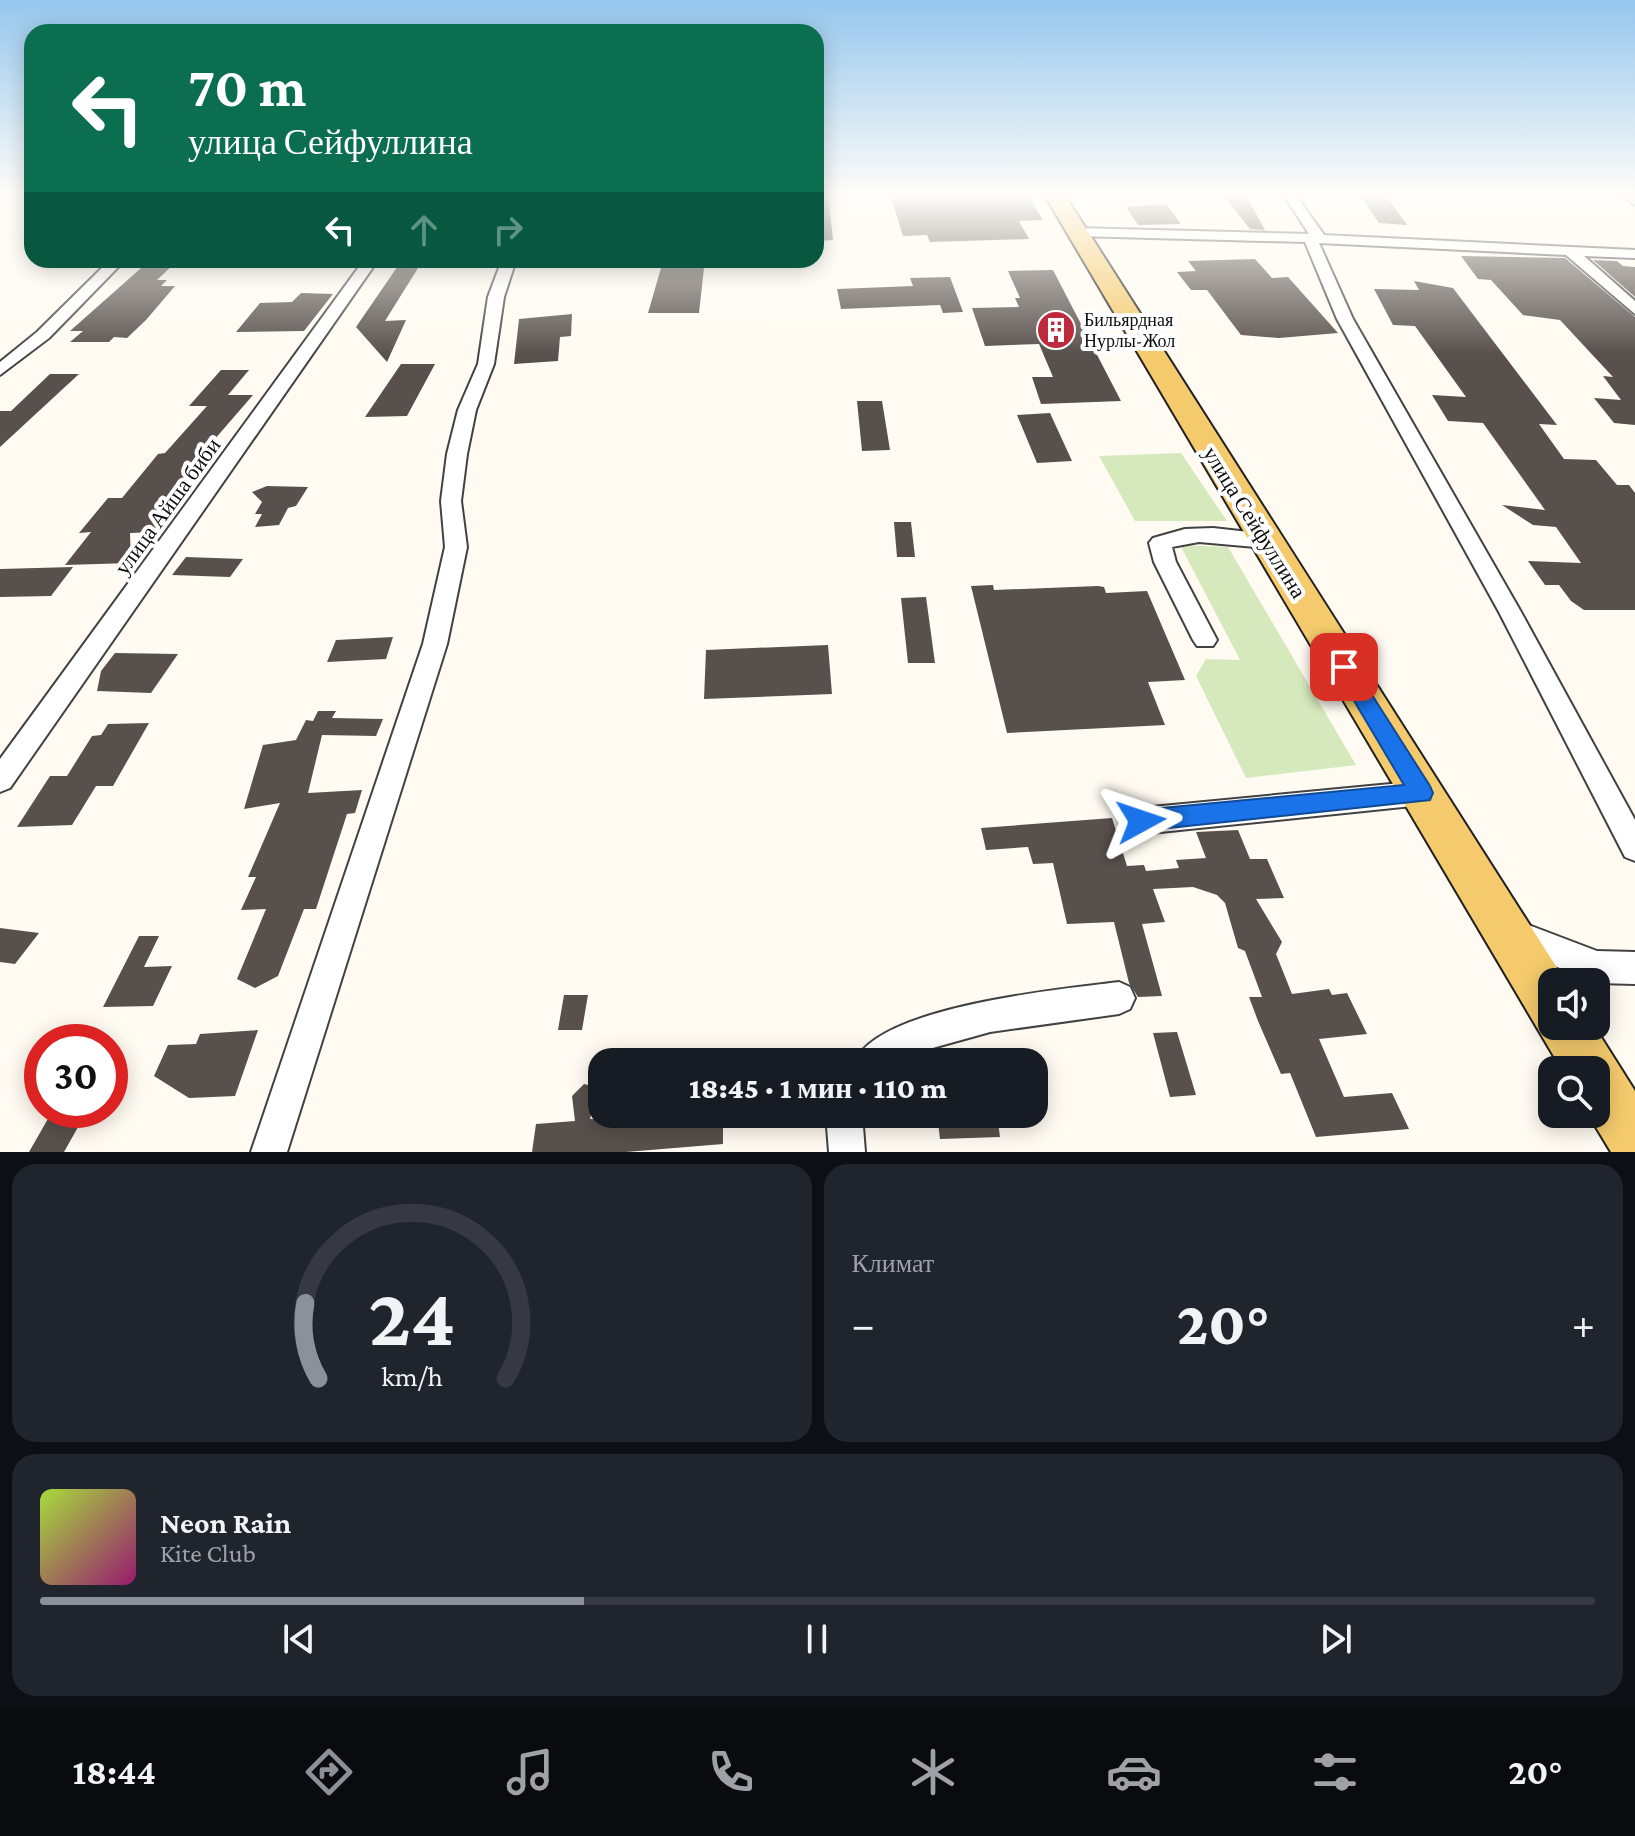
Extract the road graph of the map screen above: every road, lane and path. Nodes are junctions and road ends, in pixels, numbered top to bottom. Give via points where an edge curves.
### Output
1 (1087, 248) edge
2 (1318, 248) edge
3 (1506, 248) edge
4 (1570, 251) junction
5 (1635, 254) edge
6 (110, 268) edge
7 (365, 268) edge
8 (506, 268) edge
9 (1635, 309) edge
10 (3, 366) edge
11 (1267, 541) junction
12 (1205, 640) dead end
13 (0, 780) edge
14 (1422, 793) junction
15 (1141, 821) dead end
16 (1635, 848) edge
17 (1506, 932) junction
18 (1635, 968) edge
19 (1538, 983) edge
20 (1119, 998) dead end
21 (891, 1048) edge
22 (1610, 1100) edge
23 (845, 1128) edge
24 (1635, 1141) edge
25 (269, 1152) edge
26 (847, 1152) edge

1 - 11 main road, улица Сейфуллина
2 - 16 street via 1345,319
3 - 4 street
4 - 5 street
4 - 9 street
6 - 10 street via 43,335
7 - 13 street, улица Айша биби
8 - 25 street via 496,297 486,364 457,454 451,501 456,547 435,644
11 - 12 street via 1198,536 1160,543
11 - 14 main road, улица Сейфуллина
14 - 15 street
14 - 17 main road, улица Сейфуллина
17 - 18 street via 1597,967
17 - 19 main road, улица Сейфуллина
20 - 21 street via 932,1031
22 - 24 main road
23 - 26 street

